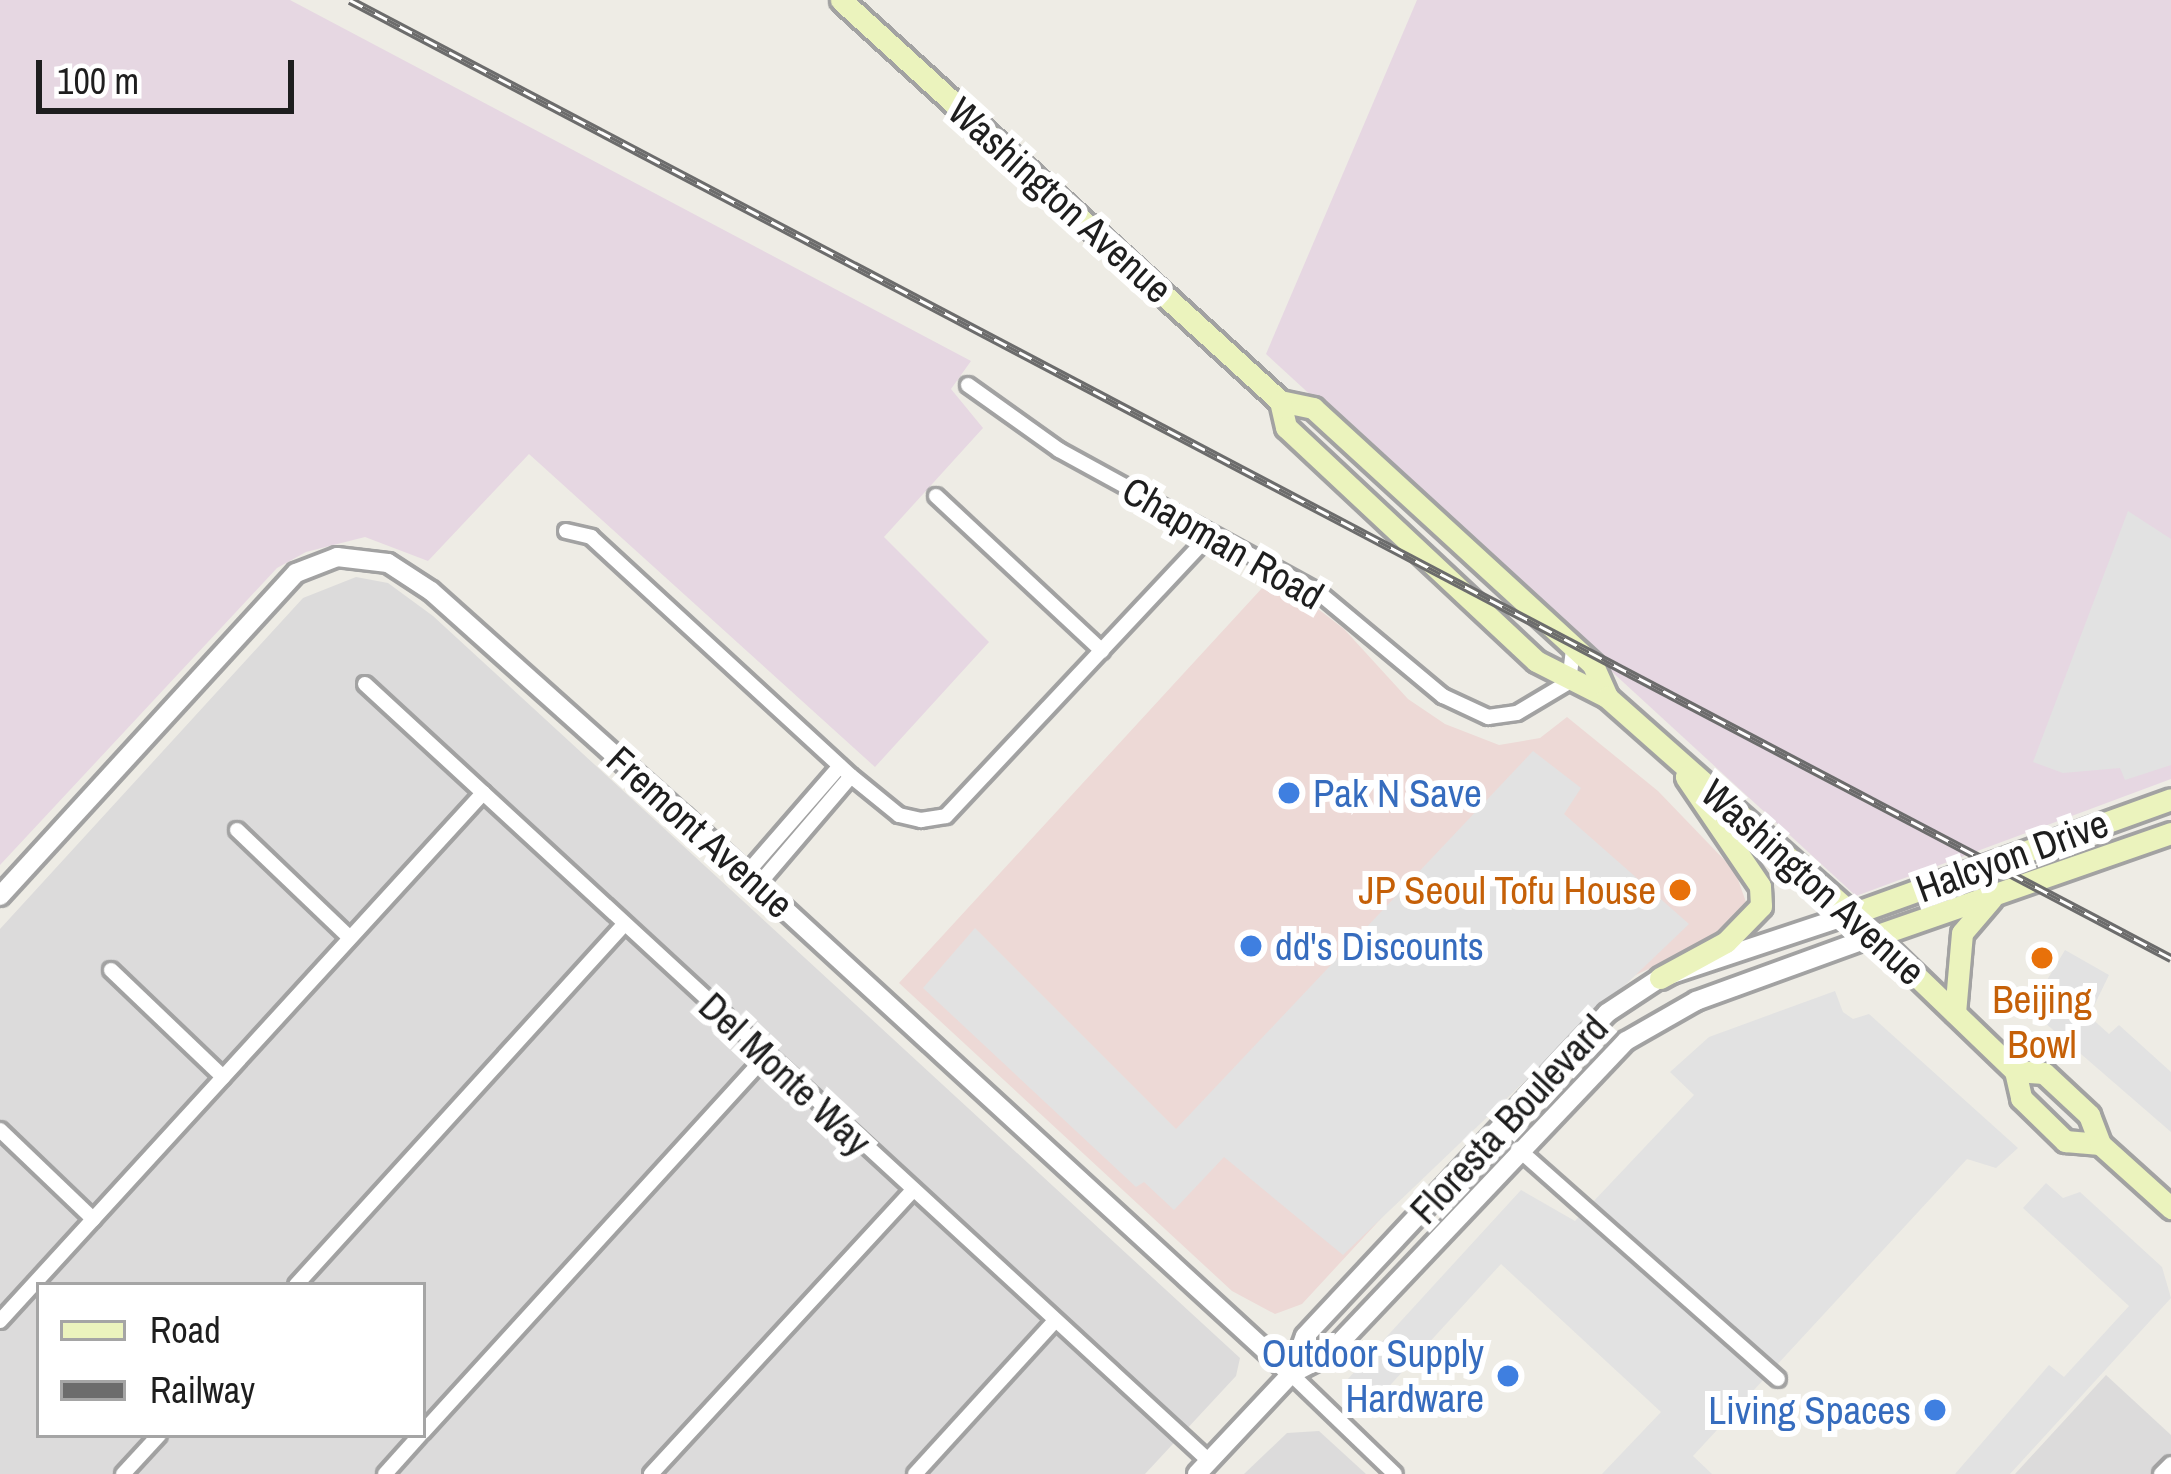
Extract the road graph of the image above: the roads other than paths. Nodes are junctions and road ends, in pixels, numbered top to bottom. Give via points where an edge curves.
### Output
1 (841, 0) edge
2 (968, 386) dead end
3 (1280, 400) junction
4 (935, 496) dead end
5 (566, 531) dead end
6 (1211, 534) junction
7 (1573, 647) junction
8 (1102, 651) junction
9 (1568, 682) junction
10 (365, 684) dead end
11 (1607, 697) junction
12 (1674, 756) junction
13 (846, 771) junction
14 (483, 794) junction
15 (2171, 799) edge
16 (237, 830) dead end
17 (2171, 833) edge
18 (752, 879) junction
19 (1995, 895) junction
20 (0, 896) edge
21 (1852, 914) junction
22 (624, 925) junction
23 (1875, 936) junction
24 (350, 938) junction
25 (110, 970) dead end
26 (1660, 978) junction
27 (1955, 1013) junction
28 (766, 1056) junction
29 (2015, 1071) junction
30 (223, 1077) junction
31 (0, 1130) edge
32 (2100, 1144) junction
33 (1518, 1149) junction
34 (912, 1191) junction
35 (2171, 1208) edge
36 (93, 1219) junction
37 (299, 1282) edge
38 (0, 1321) edge
39 (1054, 1322) junction
40 (1291, 1374) junction
41 (1778, 1379) dead end
42 (426, 1429) edge
43 (155, 1438) edge
44 (417, 1438) edge
45 (2171, 1464) edge
46 (1203, 1468) edge
47 (123, 1474) edge
48 (385, 1474) edge
49 (651, 1474) edge
50 (915, 1474) edge
51 (1395, 1474) edge
52 (2161, 1474) edge

1 - 3 main road, Washington Avenue
2 - 6 street, Chapman Road via 1059,450
3 - 7 main road, Washington Avenue via 1313,408
3 - 9 main road, Washington Avenue via 1286,427
4 - 8 street
5 - 13 street via 591,537
6 - 8 street
6 - 9 street, Chapman Road via 1318,592 1443,696 1488,717 1517,713
7 - 9 street
7 - 11 main road, Washington Avenue via 1593,664
8 - 13 street via 946,816 899,815
9 - 11 main road, Washington Avenue
10 - 14 street, Del Monte Way
11 - 12 main road, Washington Avenue
12 - 21 main road, Washington Avenue
12 - 26 main road via 1760,886 1761,906 1726,942
13 - 18 street
14 - 22 street, Del Monte Way
14 - 24 street
15 - 21 main road, Halcyon Drive
16 - 24 street
17 - 19 main road, Halcyon Drive
18 - 20 street, Fremont Avenue via 431,591 388,563 337,557 296,573
18 - 40 street, Fremont Avenue
19 - 23 main road, Halcyon Drive
19 - 27 main road via 1962,933
21 - 23 main road, Washington Avenue
21 - 26 street, Floresta Boulevard
22 - 28 street, Del Monte Way
22 - 37 street
23 - 27 main road, Washington Avenue
23 - 33 street, Floresta Boulevard via 1658,1022 1599,1064
24 - 30 street
25 - 30 street
26 - 40 street, Floresta Boulevard via 1556,1060 1305,1336
27 - 29 main road, Washington Avenue
28 - 34 street, Del Monte Way
28 - 42 street
29 - 32 main road, Washington Avenue via 2044,1073 2090,1115
29 - 32 main road, Washington Avenue via 2021,1098 2065,1141
30 - 36 street
31 - 36 street
32 - 35 main road, Washington Avenue
33 - 40 street, Floresta Boulevard via 1328,1354
33 - 41 street
34 - 39 street, Del Monte Way
34 - 49 street
36 - 38 street
39 - 46 street, Del Monte Way
39 - 50 street
40 - 46 street, Floresta Boulevard
40 - 51 street, Fremont Avenue
43 - 47 street
44 - 48 street
45 - 52 street

